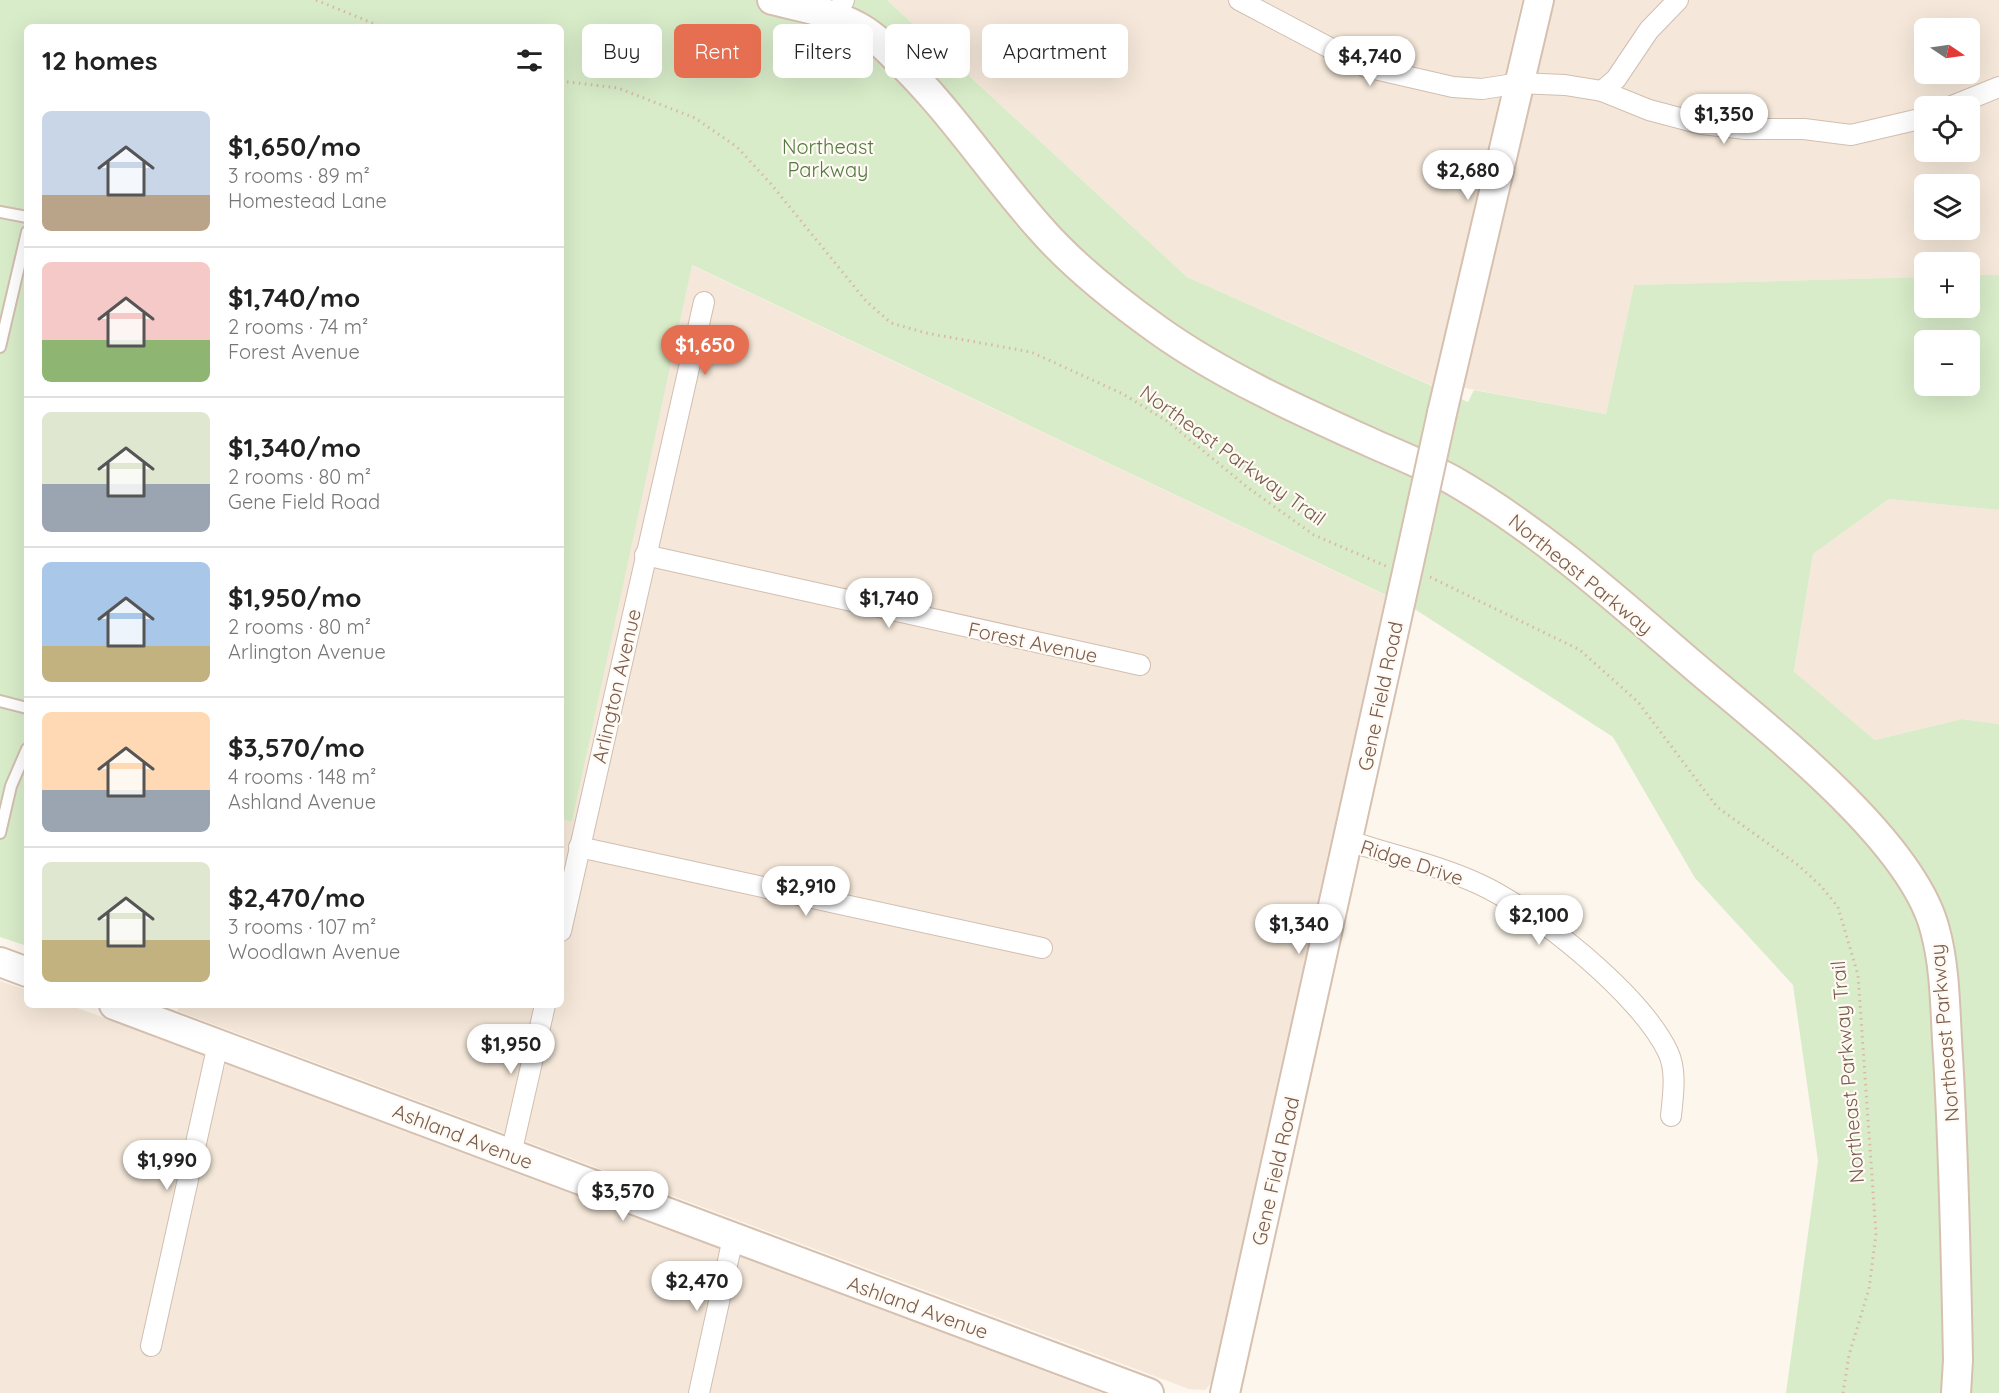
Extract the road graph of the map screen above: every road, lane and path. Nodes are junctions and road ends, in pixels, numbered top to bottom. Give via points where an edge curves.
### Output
1 (316, 0) edge
2 (772, 0) edge
3 (1239, 0) edge
4 (1539, 0) edge
5 (1678, 0) edge
6 (840, 9) edge
7 (375, 24) edge
8 (564, 81) edge
9 (1520, 82) junction
10 (1999, 87) edge
11 (1602, 91) junction
12 (1977, 96) edge
13 (1914, 120) edge
14 (0, 212) edge
15 (24, 216) edge
16 (24, 245) edge
17 (704, 302) dead end
18 (0, 347) edge
19 (645, 555) junction
20 (1407, 572) junction
21 (1140, 665) dead end
22 (0, 701) edge
23 (24, 707) edge
24 (24, 754) edge
25 (5, 784) edge
26 (0, 833) edge
27 (1348, 841) junction
28 (579, 847) junction
29 (564, 917) edge
30 (1042, 948) dead end
31 (0, 962) edge
32 (24, 971) edge
33 (122, 1008) edge
34 (544, 1008) edge
35 (218, 1044) junction
36 (1671, 1116) dead end
37 (511, 1154) junction
38 (733, 1238) junction
39 (151, 1346) dead end
40 (699, 1393) edge
41 (1149, 1393) edge
42 (1225, 1393) edge
43 (1843, 1393) edge
44 (1956, 1393) edge

1 - 7 path
2 - 6 street, Northeast Parkway
3 - 9 street via 1366,67 1453,87 1482,89
4 - 9 street, Gene Field Road
5 - 11 street via 1649,30 1616,79
6 - 44 street, Northeast Parkway via 915,76 1041,230 1089,277 1160,331 1209,362 1298,409 1450,479 1511,516 1569,559 1765,726 1888,846 1915,881 1935,929 1954,1146
8 - 20 path, Northeast Parkway Trail via 618,88 695,118 737,147 866,301 891,323 1031,352 1123,393 1167,421 1247,487 1314,535 1371,561
9 - 11 street
9 - 20 street, Gene Field Road, bridge
10 - 12 street
11 - 13 street via 1660,113 1702,124 1746,129 1804,129 1851,135
14 - 15 lane
16 - 18 lane
17 - 19 street, Arlington Avenue
19 - 21 street, Forest Avenue
19 - 28 street, Arlington Avenue
20 - 27 street, Gene Field Road
20 - 43 path, Northeast Parkway Trail via 1431,577 1580,650 1638,702 1718,807 1798,865 1838,907 1858,975 1876,1234 1869,1289 1849,1355
22 - 23 lane
24 - 25 lane
25 - 26 lane
27 - 36 street, Ridge Drive via 1479,884 1575,948 1632,1002 1669,1054 1674,1081
27 - 42 street, Gene Field Road
28 - 29 street, Arlington Avenue
28 - 30 street
31 - 32 street
33 - 35 street, Ashland Avenue
34 - 37 street
35 - 37 street, Ashland Avenue
35 - 39 street
37 - 38 street, Ashland Avenue
38 - 40 street
38 - 41 street, Ashland Avenue

